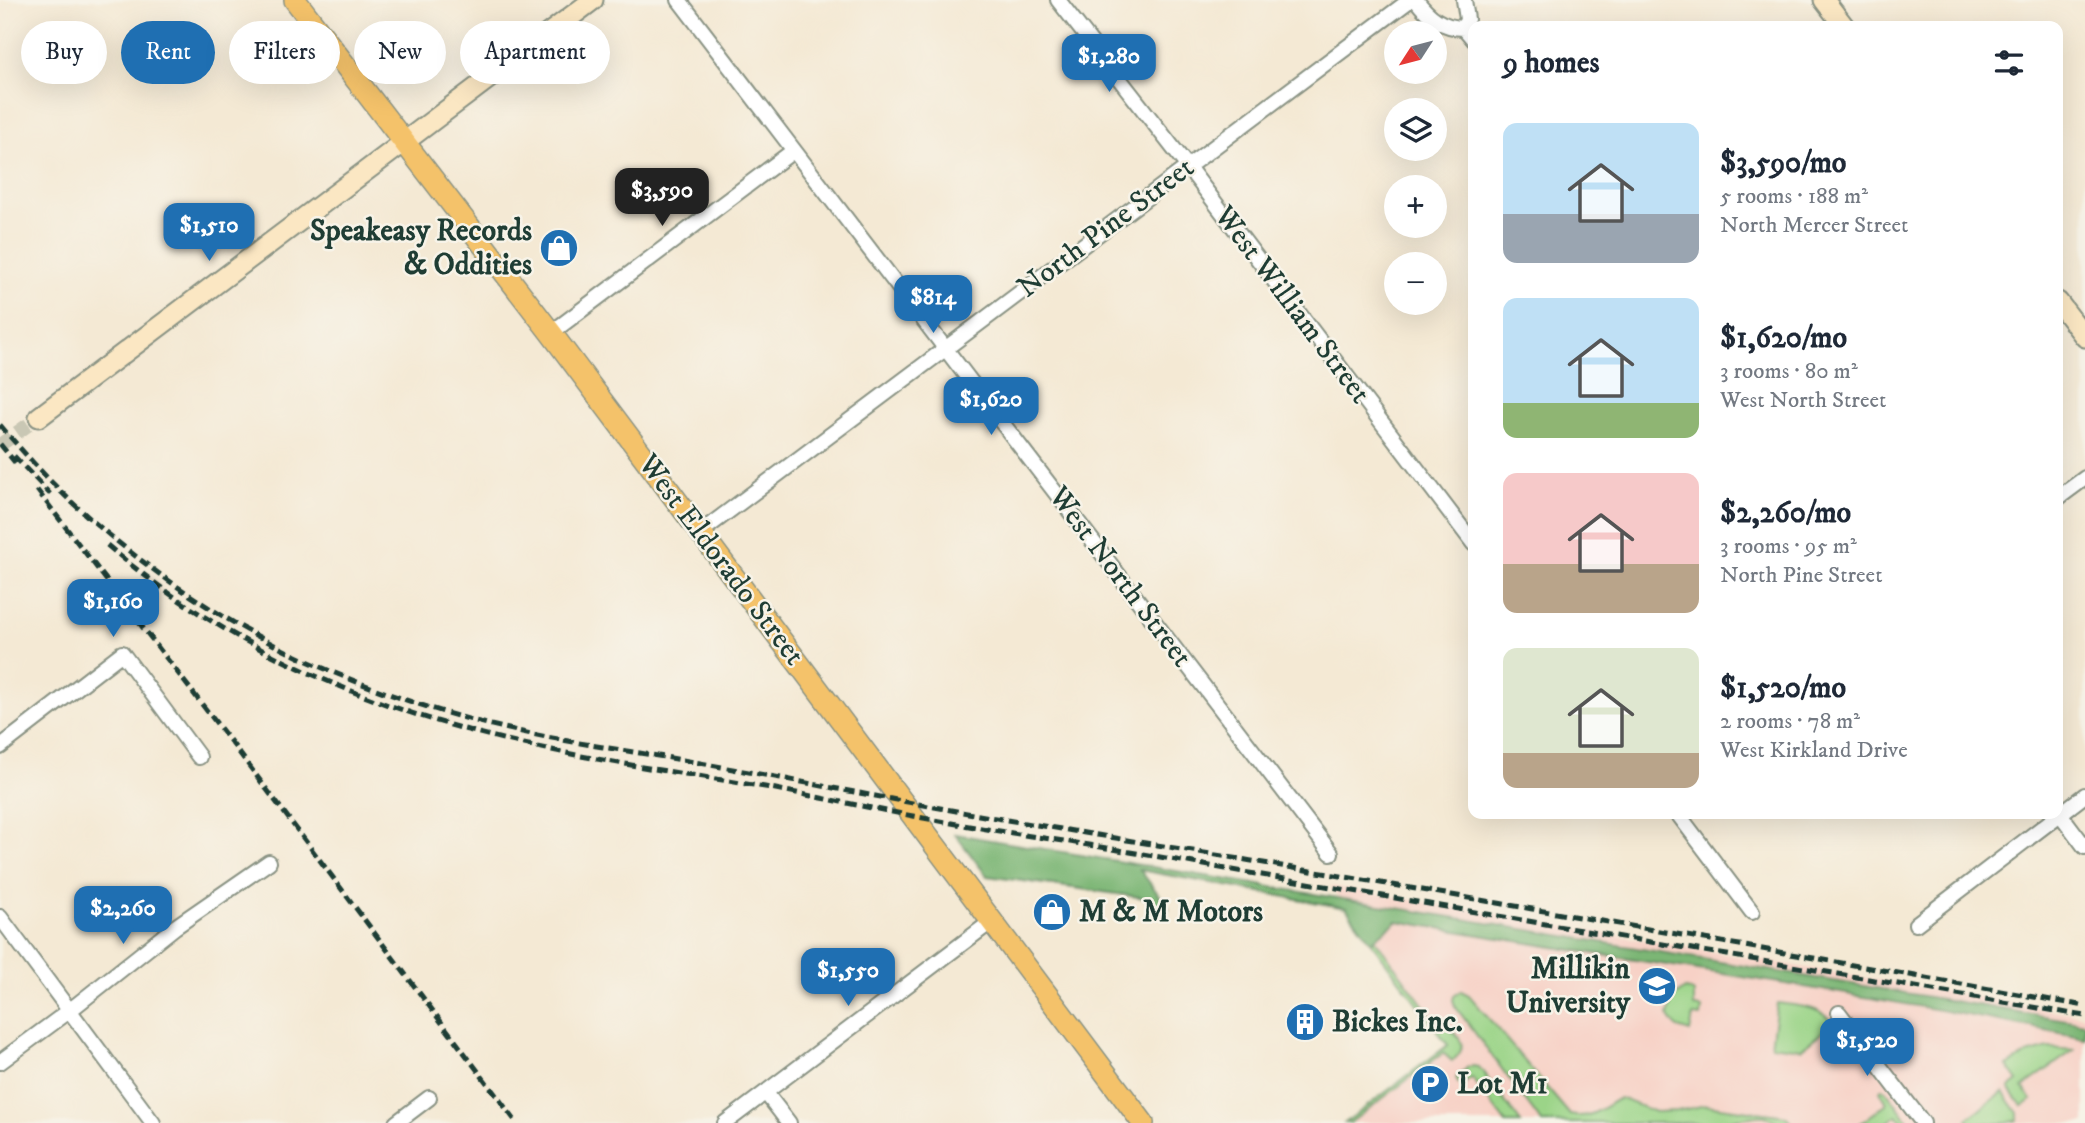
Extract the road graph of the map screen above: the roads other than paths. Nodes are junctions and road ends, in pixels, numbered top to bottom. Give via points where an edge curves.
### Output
1 (295, 0) edge
2 (593, 0) edge
3 (679, 0) edge
4 (1058, 0) edge
5 (1410, 0) edge
6 (1416, 0) edge
7 (1464, 0) edge
8 (1824, 0) edge
9 (1840, 21) edge
10 (1464, 28) junction
11 (1468, 33) edge
12 (404, 141) junction
13 (793, 151) junction
14 (1188, 167) junction
15 (2063, 308) edge
16 (551, 333) junction
17 (2085, 337) edge
18 (945, 348) junction
19 (39, 417) tunnel mouth
20 (2085, 478) edge
21 (2063, 494) edge
22 (701, 532) junction
23 (1468, 536) edge
24 (0, 747) edge
25 (199, 757) dead end
26 (2085, 795) edge
27 (2063, 809) edge
28 (2063, 817) edge
29 (1682, 819) edge
30 (2050, 819) edge
31 (2085, 847) edge
32 (1331, 853) dead end
33 (269, 862) dead end
34 (1752, 912) dead end
35 (0, 917) edge
36 (992, 921) junction
37 (1916, 924) dead end
38 (69, 1011) junction
39 (1839, 1013) dead end
40 (0, 1062) edge
41 (766, 1093) junction
42 (429, 1098) dead end
43 (153, 1123) edge
44 (396, 1123) edge
45 (725, 1123) edge
46 (789, 1123) edge
47 (1143, 1123) edge
48 (1923, 1123) edge

1 - 12 main road, West Eldorado Street
2 - 12 street
3 - 13 street, West North Street
4 - 14 street, West William Street
5 - 14 street, North Pine Street
6 - 10 street via 1442,25
7 - 10 street
8 - 9 street
10 - 11 street
12 - 16 main road, West Eldorado Street
12 - 19 street
13 - 16 street
13 - 18 street, West North Street
14 - 18 street, North Pine Street
14 - 23 street, West William Street
15 - 17 street
16 - 22 main road, West Eldorado Street
18 - 22 street, North Pine Street
18 - 32 street, West North Street
20 - 21 street
22 - 36 main road, West Eldorado Street
24 - 25 street via 122,653
26 - 27 street
28 - 31 street
29 - 34 street
30 - 37 street
33 - 38 street via 175,927
35 - 38 street
36 - 41 street
36 - 47 main road, West Eldorado Street
38 - 40 street
38 - 43 street
39 - 48 street
41 - 45 street
41 - 46 street
42 - 44 street

